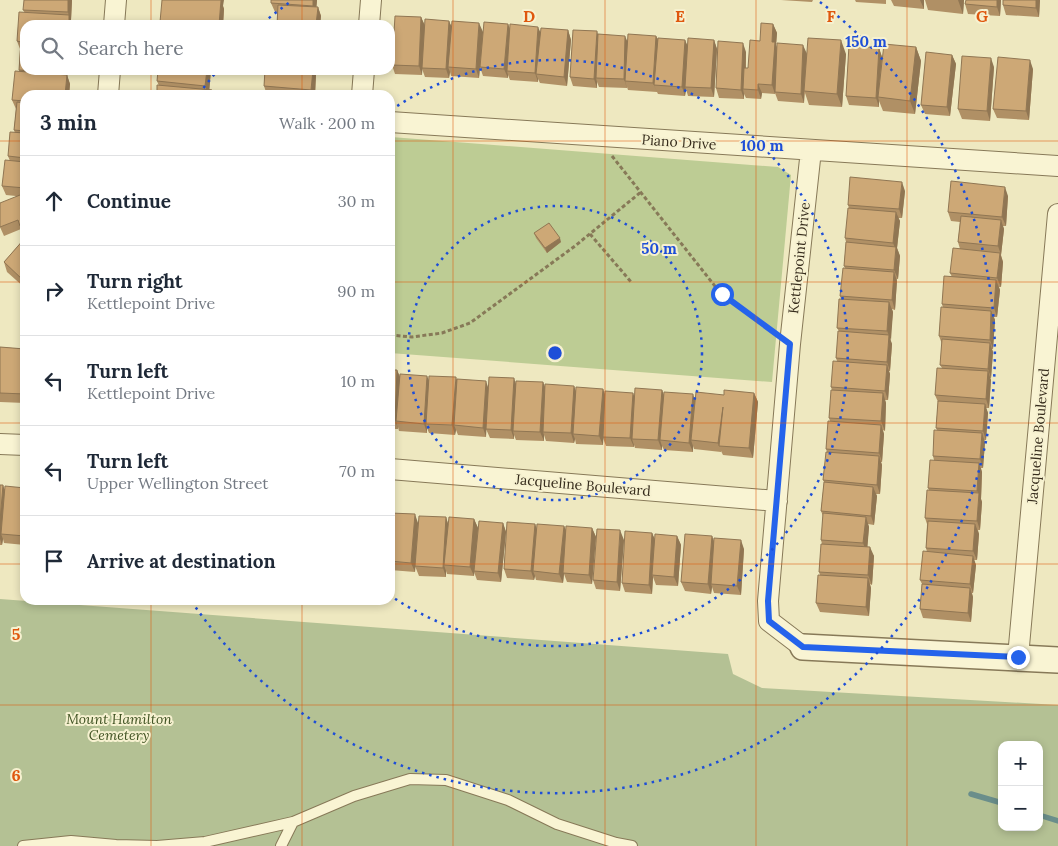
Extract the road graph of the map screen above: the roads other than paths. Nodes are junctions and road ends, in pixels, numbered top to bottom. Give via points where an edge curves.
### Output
1 (116, 0) edge
2 (371, 0) edge
3 (114, 20) edge
4 (369, 20) edge
5 (110, 75) edge
6 (364, 75) edge
7 (108, 90) edge
8 (362, 90) edge
9 (395, 122) edge
10 (811, 150) junction
11 (1058, 166) edge
12 (1058, 214) edge
13 (0, 444) edge
14 (20, 445) edge
15 (395, 470) edge
16 (777, 501) junction
17 (803, 647) joint
18 (1018, 657) junction
19 (1058, 660) edge
20 (293, 822) junction
21 (23, 846) edge
22 (281, 846) edge
23 (632, 846) edge

1 - 3 street
2 - 4 street
5 - 7 street
6 - 8 street
9 - 10 street, Piano Drive
10 - 11 street, Piano Drive
10 - 16 street, Kettlepoint Drive
12 - 18 street, Jacqueline Boulevard
13 - 14 street
15 - 16 street, Jacqueline Boulevard
16 - 17 street, Kettlepoint Drive via 769,621
17 - 18 street
18 - 19 street
20 - 21 lane via 196,842 157,846 71,841
20 - 22 lane
20 - 23 lane via 354,796 410,779 446,780 508,800 557,824

